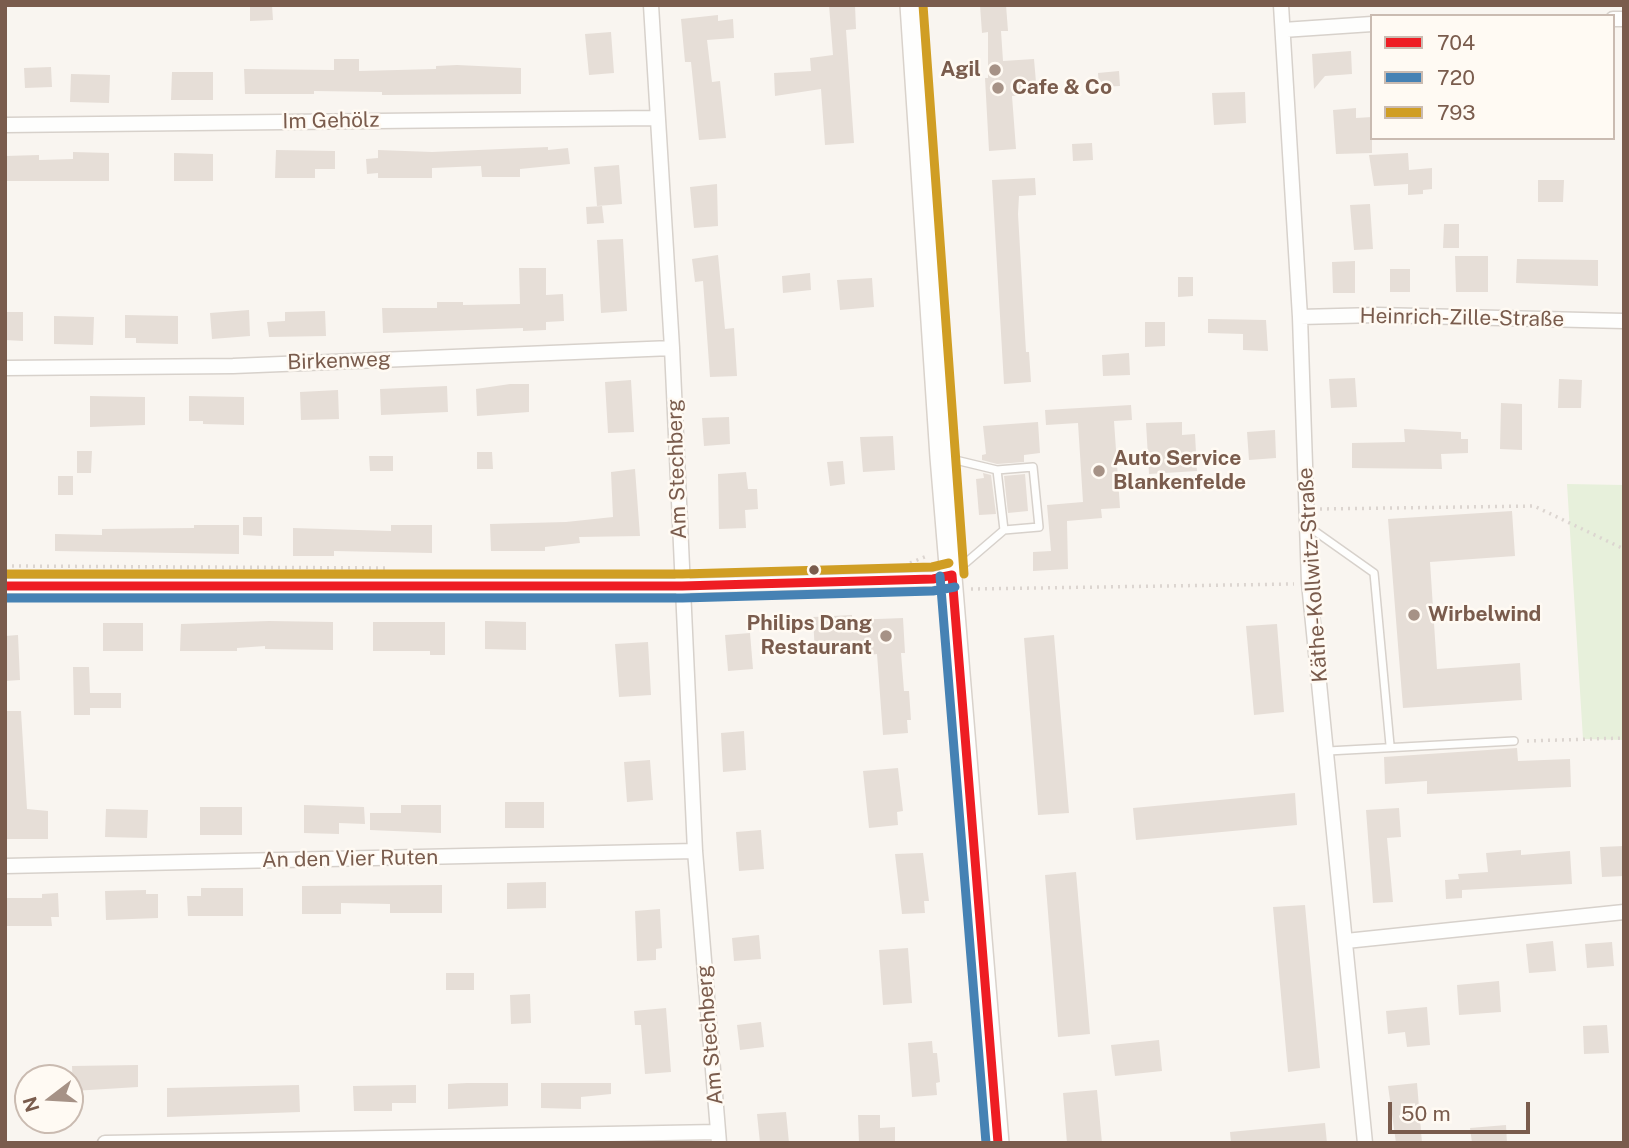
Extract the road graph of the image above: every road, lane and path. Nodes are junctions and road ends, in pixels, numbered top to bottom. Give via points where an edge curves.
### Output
1 (651, 5) edge
2 (911, 5) edge
3 (1282, 5) edge
4 (1370, 24) edge
5 (1283, 30) junction
6 (656, 118) junction
7 (5, 125) edge
8 (1300, 317) junction
9 (1624, 321) edge
10 (672, 348) junction
11 (5, 368) edge
12 (941, 457) junction
13 (997, 470) junction
14 (1306, 509) junction
15 (1309, 527) junction
16 (1004, 530) junction
17 (1624, 548) edge
18 (931, 554) dead end
19 (898, 563) dead end
20 (5, 566) edge
21 (390, 568) dead end
22 (952, 575) junction
23 (1309, 583) junction
24 (5, 586) edge
25 (682, 586) junction
26 (971, 589) dead end
27 (1624, 738) edge
28 (1514, 741) joint
29 (1390, 745) junction
30 (1328, 751) junction
31 (695, 851) junction
32 (5, 866) edge
33 (1624, 912) edge
34 (1346, 941) junction
35 (718, 1138) edge
36 (105, 1143) edge
37 (998, 1143) edge
38 (1365, 1143) edge

1 - 6 street, Am Stechberg
2 - 12 main road
3 - 5 street, Käthe-Kollwitz-Straße
4 - 5 street
5 - 8 street, Käthe-Kollwitz-Straße
6 - 7 street, Im Gehölz
6 - 10 street, Am Stechberg
8 - 9 street, Heinrich-Zille-Straße
8 - 14 street, Käthe-Kollwitz-Straße
10 - 11 street, Birkenweg via 233,366
10 - 25 street, Am Stechberg
12 - 13 lane
12 - 22 main road
13 - 16 lane
13 - 16 lane via 1033,467 1039,527
14 - 15 street, Käthe-Kollwitz-Straße
14 - 17 path via 1534,506
15 - 23 street, Käthe-Kollwitz-Straße
15 - 29 lane via 1374,573
16 - 22 lane
18 - 19 path
20 - 21 path
22 - 25 street
22 - 37 main road
23 - 26 path
23 - 30 street, Käthe-Kollwitz-Straße
24 - 25 street
25 - 31 street, Am Stechberg
27 - 28 path
28 - 29 lane
29 - 30 lane
30 - 34 street, Käthe-Kollwitz-Straße
31 - 32 street, An den Vier Ruten
31 - 35 street, Am Stechberg
33 - 34 street
34 - 38 street, Käthe-Kollwitz-Straße
35 - 36 street

